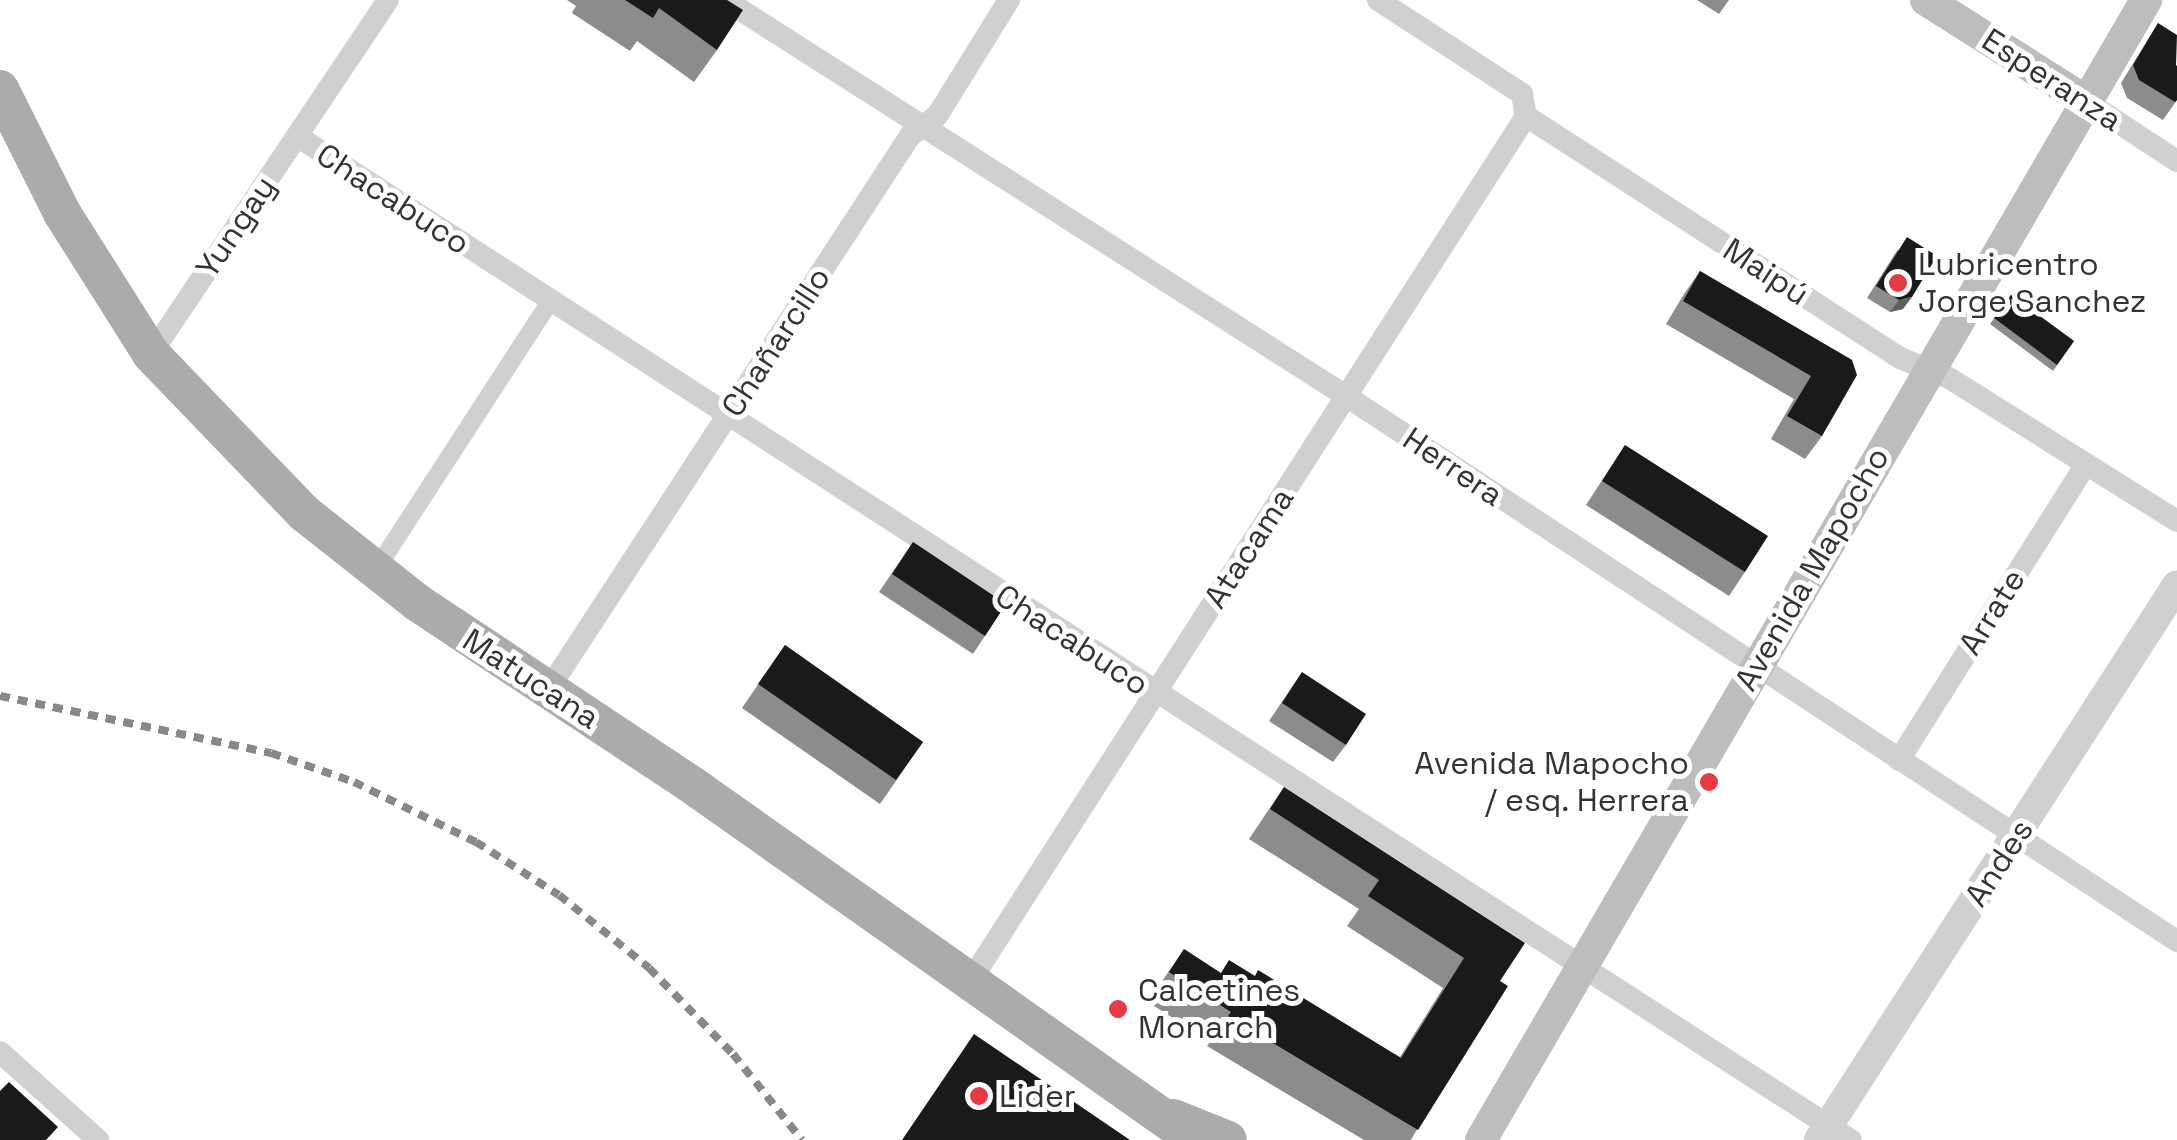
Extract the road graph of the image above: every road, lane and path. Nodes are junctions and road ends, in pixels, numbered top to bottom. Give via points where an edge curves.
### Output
1 (388, 0) edge
2 (725, 0) edge
3 (1009, 0) edge
4 (1378, 0) edge
5 (1926, 0) edge
6 (2146, 0) edge
7 (0, 89) edge
8 (2084, 100) junction
9 (1526, 116) junction
10 (924, 126) junction
11 (297, 136) junction
12 (2177, 161) edge
13 (550, 302) junction
14 (151, 354) junction
15 (1928, 370) junction
16 (1346, 396) junction
17 (727, 417) junction
18 (2086, 464) junction
19 (2177, 521) edge
20 (375, 571) junction
21 (2177, 585) edge
22 (1754, 668) junction
23 (548, 690) junction
24 (1155, 694) junction
25 (1899, 760) junction
26 (2017, 836) junction
27 (2177, 941) edge
28 (1581, 967) junction
29 (970, 980) junction
30 (0, 1052) edge
31 (1156, 1112) junction
32 (1833, 1135) edge
33 (94, 1139) edge
34 (1195, 1140) edge
35 (1228, 1140) edge
36 (1481, 1140) edge

1 - 11 street, Yungay
2 - 10 street, Herrera
3 - 10 street, Chañarcillo
4 - 9 street, Maipú via 1522,94
5 - 8 main road, Esperanza
6 - 8 main road, Avenida Mapocho
7 - 14 main road, Matucana via 62,213
8 - 12 street, Esperanza
8 - 15 main road, Avenida Mapocho
9 - 15 street, Maipú
9 - 16 street, Atacama
10 - 16 street, Herrera
10 - 17 street, Chañarcillo via 910,136
11 - 13 street, Chacabuco
11 - 14 street, Yungay
13 - 17 street, Chacabuco
13 - 20 street
14 - 20 main road, Matucana via 261,474
15 - 18 street, Maipú
15 - 22 main road, Avenida Mapocho
16 - 22 street, Herrera
16 - 24 street, Atacama
17 - 23 street, Chañarcillo
17 - 24 street, Chacabuco
18 - 19 street, Maipú
18 - 25 street, Arrate
20 - 23 main road, Matucana
21 - 26 street, Andes
22 - 25 street, Herrera
22 - 28 main road, Avenida Mapocho
23 - 29 main road, Matucana
24 - 28 street, Chacabuco
24 - 29 street, Atacama
25 - 26 street, Herrera
26 - 27 street, Herrera
26 - 32 street, Andes
28 - 32 street, Chacabuco
28 - 36 main road, Avenida Mapocho
29 - 31 main road, Matucana
30 - 33 street
31 - 34 main road, Matucana
31 - 35 main road

